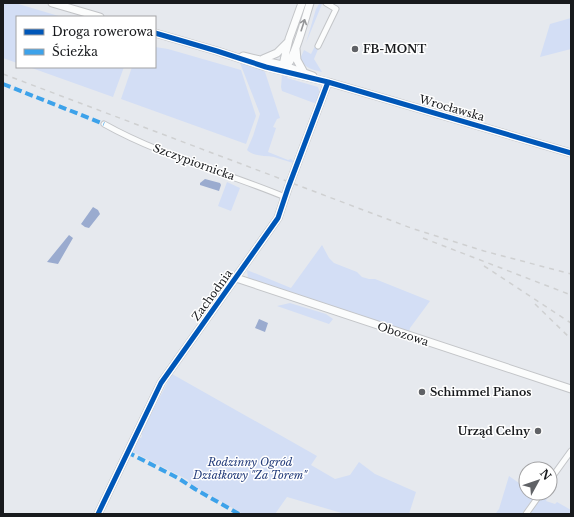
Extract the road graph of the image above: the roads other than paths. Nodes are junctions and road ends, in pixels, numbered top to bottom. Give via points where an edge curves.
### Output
1 (52, 3) edge
2 (302, 3) edge
3 (310, 3) edge
4 (326, 3) edge
5 (97, 16) edge
6 (156, 33) edge
7 (289, 39) junction
8 (318, 46) dead end
9 (296, 47) junction
10 (217, 51) junction
11 (263, 59) junction
12 (284, 67) junction
13 (303, 71) junction
14 (328, 82) junction
15 (104, 124) dead end
16 (571, 153) edge
17 (285, 197) junction
18 (236, 278) junction
19 (571, 389) edge
20 (571, 451) edge
21 (558, 469) edge
22 (535, 501) edge
23 (98, 514) edge
24 (526, 514) edge

1 - 5 street
2 - 7 street
9 -> 3 street
4 - 8 street via 336,9
6 - 10 street, Wrocławska
7 - 11 street via 279,52
7 - 12 street
9 - 12 street
9 - 13 street via 297,60
10 - 11 street, Wrocławska
10 - 12 street, Wrocławska
11 - 12 street, Wrocławska
12 - 13 street, Wrocławska
12 - 14 street, Wrocławska
13 - 14 street, Wrocławska
14 - 16 street, Wrocławska
14 - 17 street, Zachodnia
15 - 17 street, Szczypiornicka via 169,154
17 - 18 street, Zachodnia via 276,223
18 - 19 street, Obozowa
18 - 23 street, Zachodnia via 161,383
20 - 21 street
22 - 24 street

